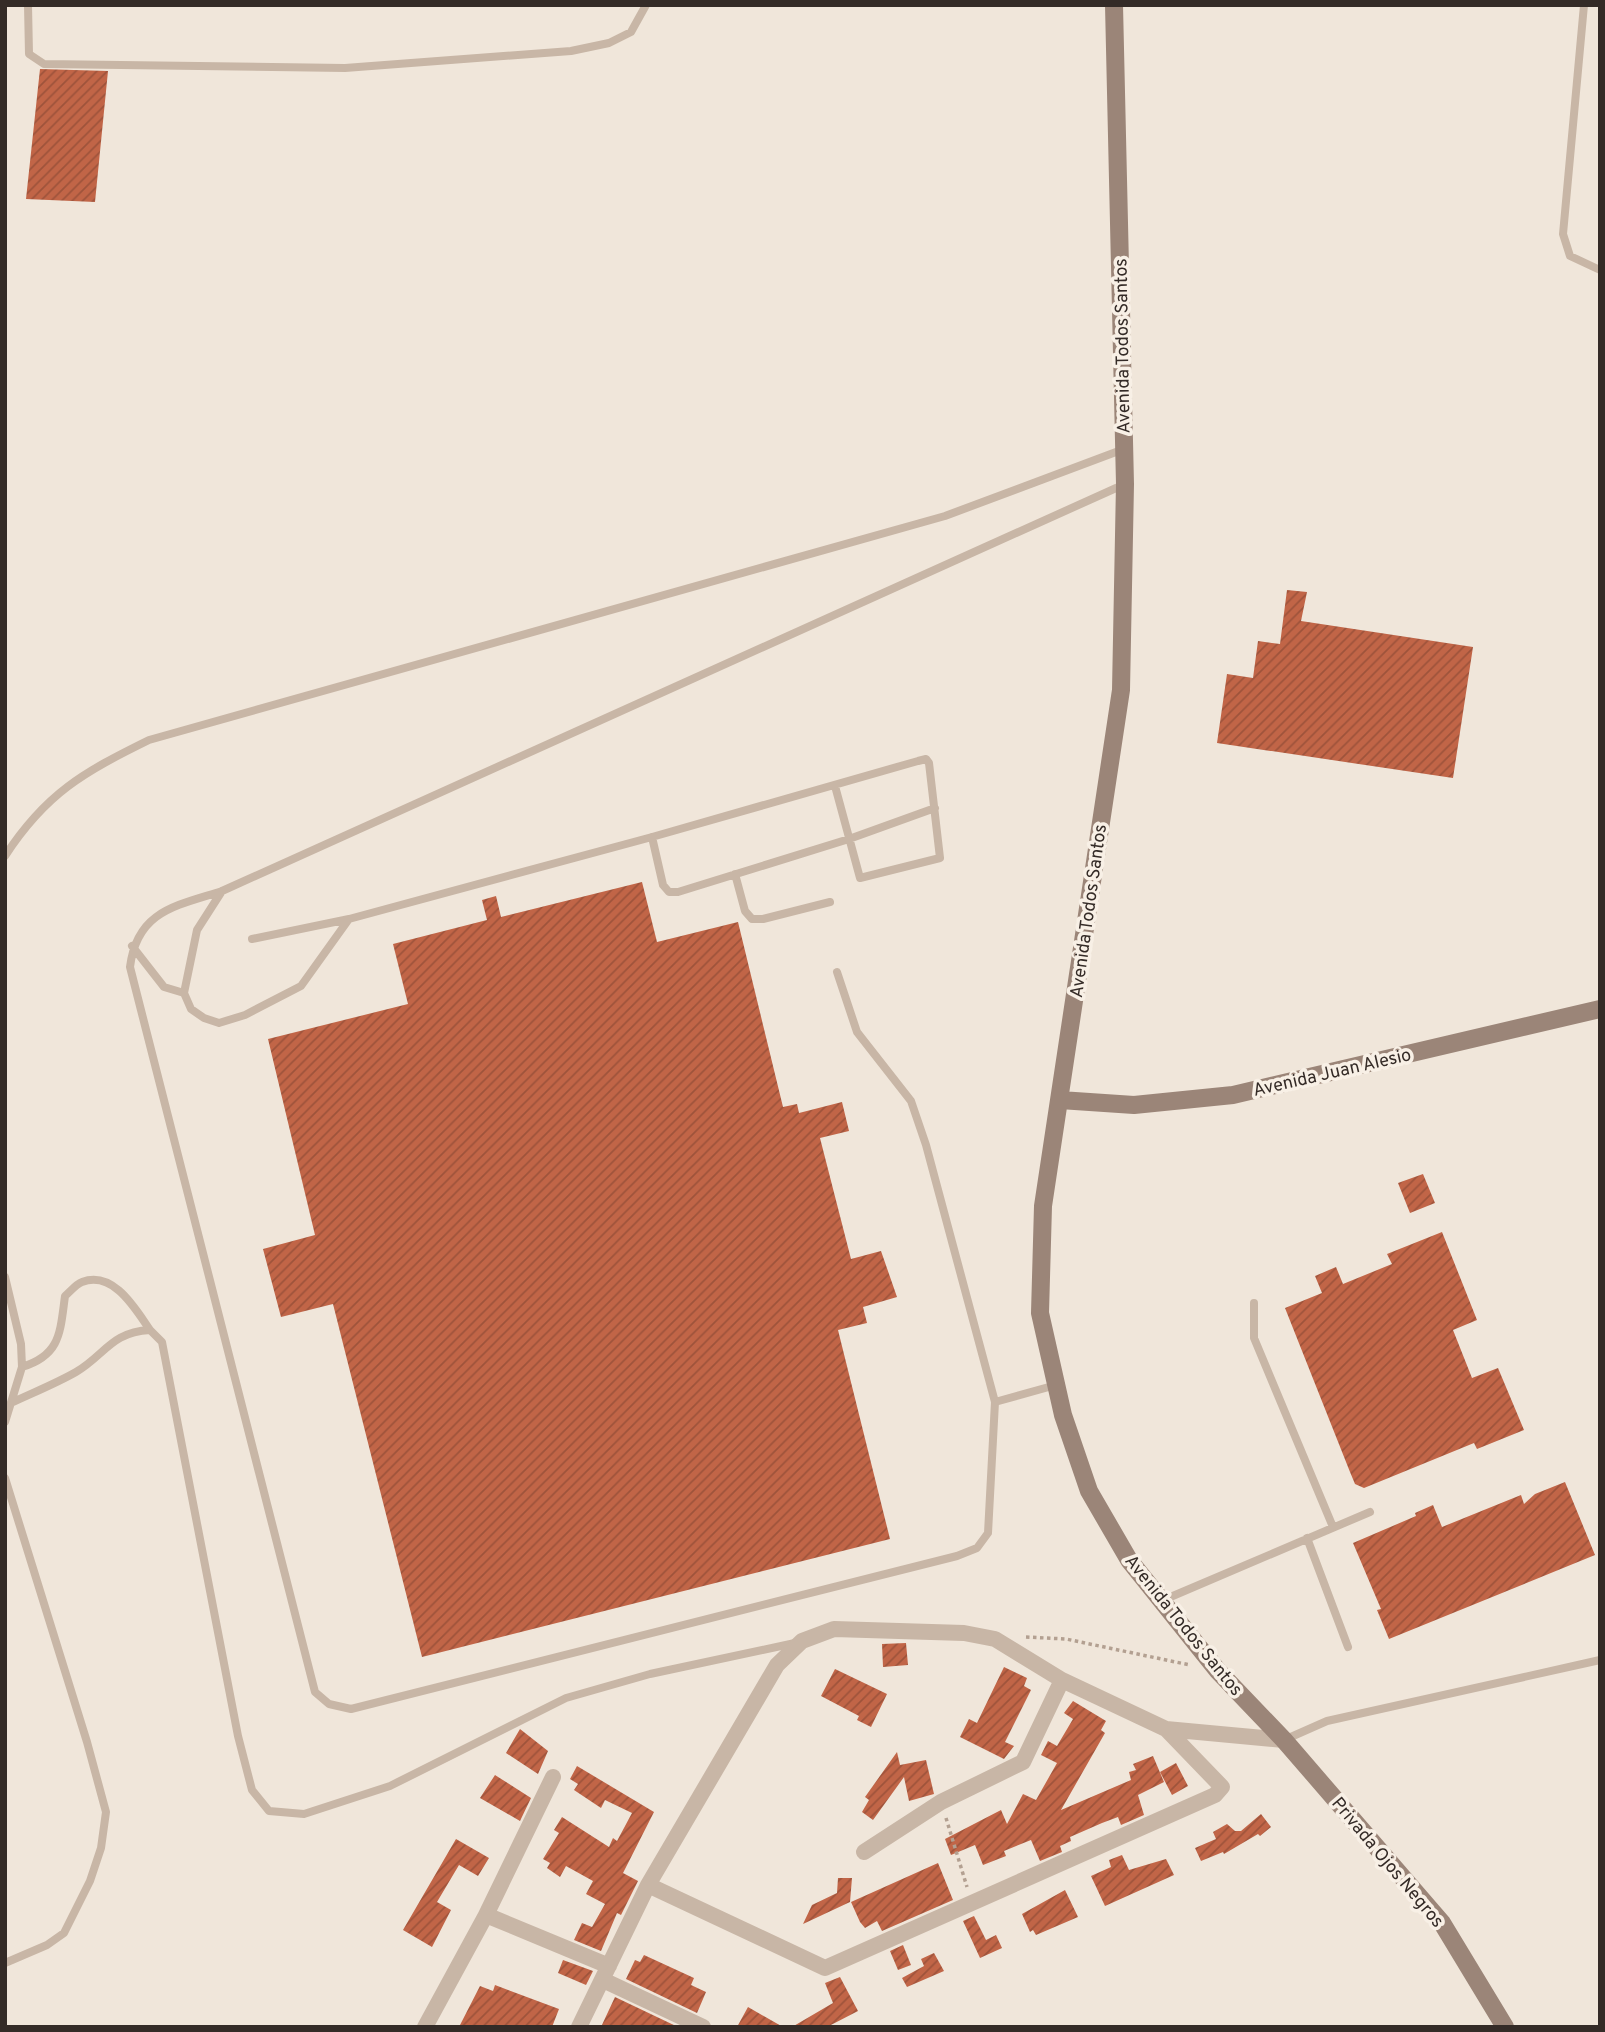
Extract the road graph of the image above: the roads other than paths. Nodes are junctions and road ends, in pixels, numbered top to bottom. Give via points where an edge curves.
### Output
1 (28, 5) edge
2 (646, 5) edge
3 (1114, 5) edge
4 (1584, 5) edge
5 (1600, 270) edge
6 (1124, 449) junction
7 (1125, 484) junction
8 (835, 786) junction
9 (935, 808) junction
10 (652, 838) junction
11 (849, 839) junction
12 (5, 856) edge
13 (735, 874) junction
14 (222, 891) junction
15 (830, 902) dead end
16 (349, 919) junction
17 (252, 939) dead end
18 (132, 946) junction
19 (837, 972) dead end
20 (184, 993) junction
21 (1600, 1009) edge
22 (1060, 1100) junction
23 (5, 1278) edge
24 (1254, 1303) dead end
25 (150, 1330) junction
26 (22, 1367) junction
27 (1056, 1385) junction
28 (995, 1402) junction
29 (11, 1403) junction
30 (5, 1422) edge
31 (5, 1478) edge
32 (1370, 1512) dead end
33 (1333, 1527) junction
34 (1307, 1538) junction
35 (1161, 1601) junction
36 (802, 1641) junction
37 (1348, 1647) dead end
38 (1600, 1660) edge
39 (1062, 1680) junction
40 (1166, 1729) junction
41 (1284, 1740) junction
42 (553, 1777) dead end
43 (864, 1852) dead end
44 (648, 1885) junction
45 (486, 1915) junction
46 (5, 1963) edge
47 (606, 1973) junction
48 (425, 2027) edge
49 (579, 2027) edge
50 (703, 2027) edge
51 (1506, 2027) edge

1 - 2 lane via 30,54 44,64 345,68 571,51 609,43 631,32
3 - 6 street, Avenida Todos Santos
4 - 5 lane via 1563,234 1570,256
6 - 7 street, Avenida Todos Santos
6 - 12 lane via 945,516 149,740 52,796
7 - 14 lane
7 - 22 street, Avenida Todos Santos via 1121,691
8 - 9 lane via 926,760
8 - 10 lane
8 - 11 lane
9 - 11 lane
9 - 11 lane via 941,854 937,860 860,878
10 - 13 lane via 663,885 669,892
10 - 16 lane
11 - 13 lane
13 - 15 lane via 745,911 752,919
14 - 18 lane via 164,910 142,929
14 - 20 lane via 197,930
16 - 17 lane
16 - 20 lane via 301,986 246,1015 219,1023 204,1018 191,1009
18 - 20 lane via 164,987
18 - 28 lane via 130,967 315,1692 329,1704 351,1709 977,1548 988,1533
19 - 28 lane via 858,1032 911,1101
21 - 22 street, Avenida Juan Alesio via 1233,1095 1133,1105
22 - 27 street, Avenida Todos Santos via 1043,1206 1040,1313
23 - 26 lane
24 - 33 lane via 1254,1338
25 - 26 lane via 124,1293 99,1280 82,1282 65,1296 54,1348 42,1361
25 - 29 lane via 116,1338 78,1371
25 - 36 lane via 162,1342 238,1736 252,1790 269,1811 303,1814 390,1786 566,1698 650,1674
26 - 29 lane
27 - 28 lane
27 - 35 street, Avenida Todos Santos via 1090,1491 1129,1560
29 - 30 lane
31 - 46 lane via 106,1812 90,1881 64,1933
32 - 33 lane
33 - 34 lane
34 - 35 lane
34 - 37 lane
35 - 41 street, Avenida Todos Santos via 1218,1671
36 - 39 street via 834,1629 964,1633 995,1639
36 - 44 street via 777,1665
38 - 41 lane via 1326,1721
39 - 40 street
39 - 43 street via 1023,1762 942,1802
40 - 41 street
40 - 44 street via 1222,1787 1215,1795 825,1968
41 - 51 street, Privada Ojos Negros via 1442,1923
42 - 45 street
44 - 47 street
45 - 47 street
45 - 48 street
47 - 49 street
47 - 50 street

